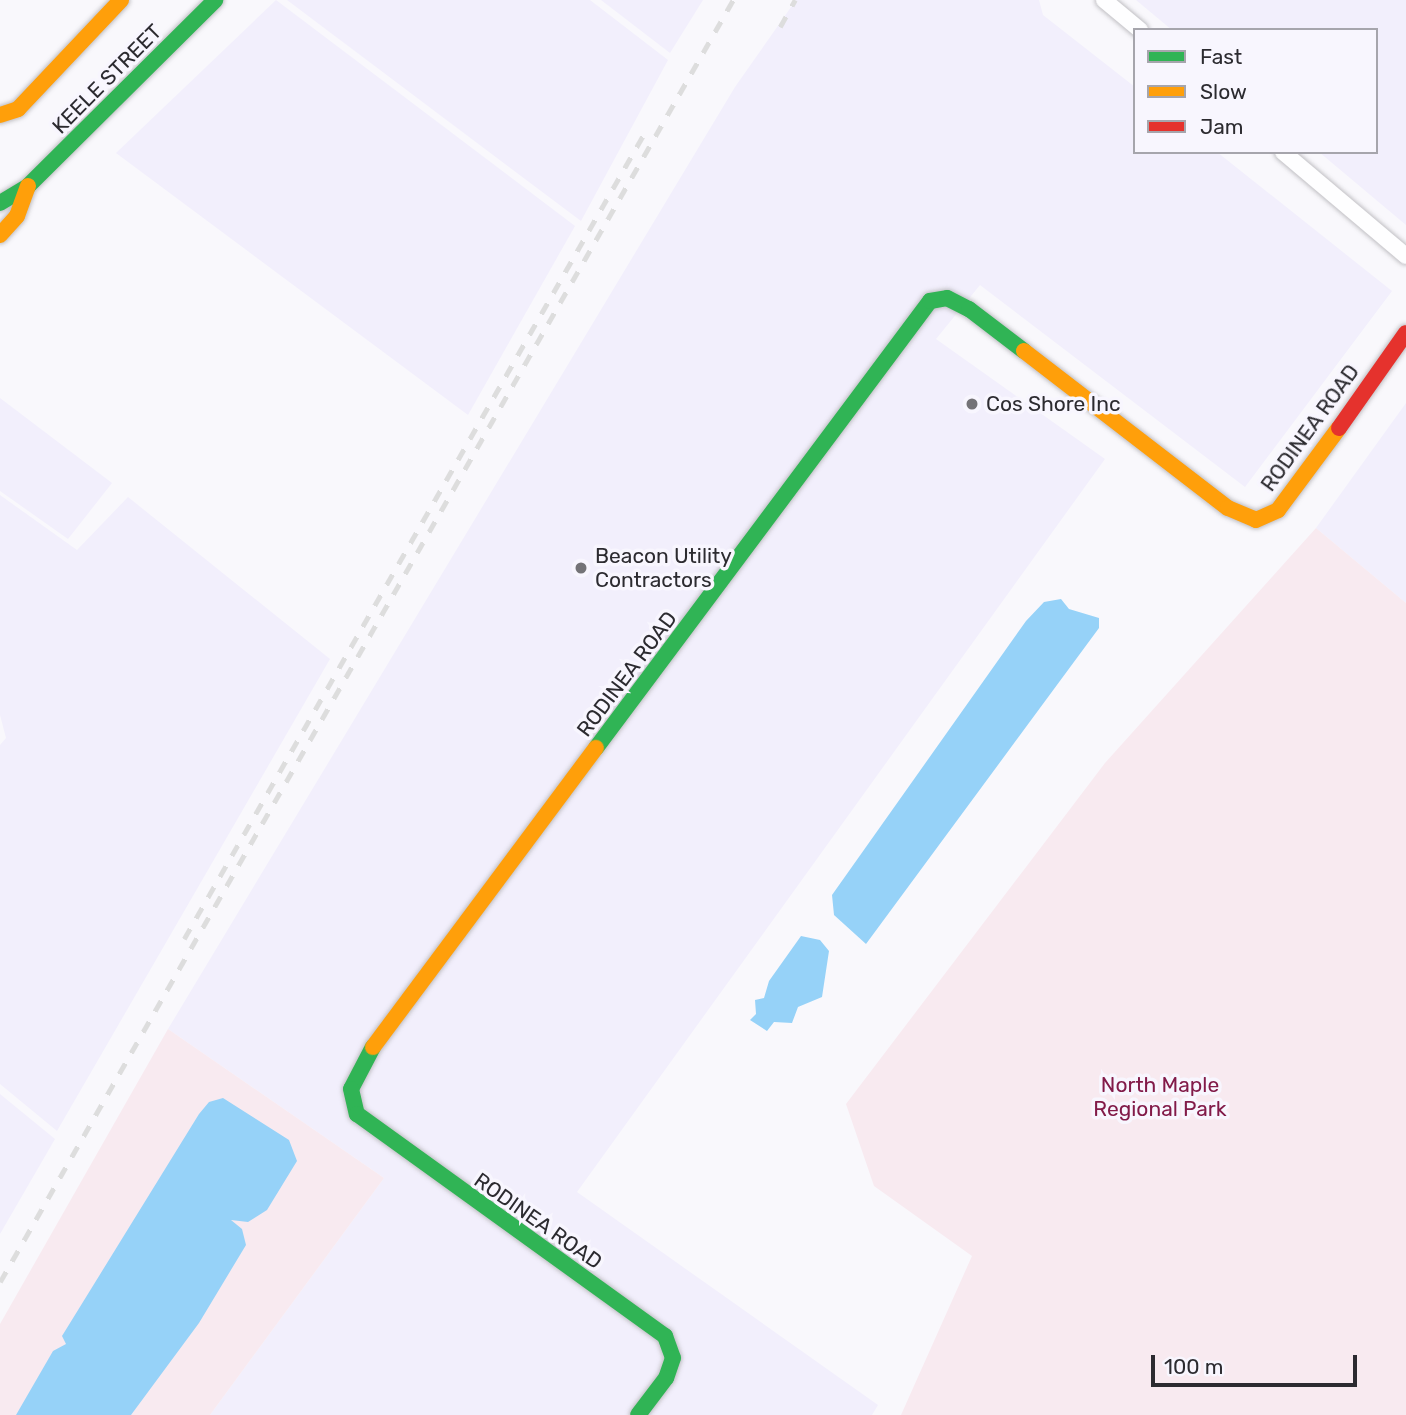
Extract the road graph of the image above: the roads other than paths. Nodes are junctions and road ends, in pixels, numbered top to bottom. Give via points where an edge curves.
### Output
1 (121, 0) edge
2 (215, 0) edge
3 (1104, 0) edge
4 (1138, 28) edge
5 (0, 115) edge
6 (1285, 154) edge
7 (28, 186) junction
8 (0, 203) edge
9 (0, 235) edge
10 (1406, 256) edge
11 (1406, 332) edge
12 (638, 1415) edge

1 - 5 street via 18,109
2 - 7 street, KEELE STREET
3 - 4 street
6 - 10 street
7 - 8 street, KEELE STREET
7 - 9 street, KEELE STREET via 17,216
11 - 12 street, RODINEA ROAD via 1278,510 1256,520 1228,508 969,309 947,298 930,302 360,1065 351,1089 357,1114 665,1336 673,1357 666,1378

